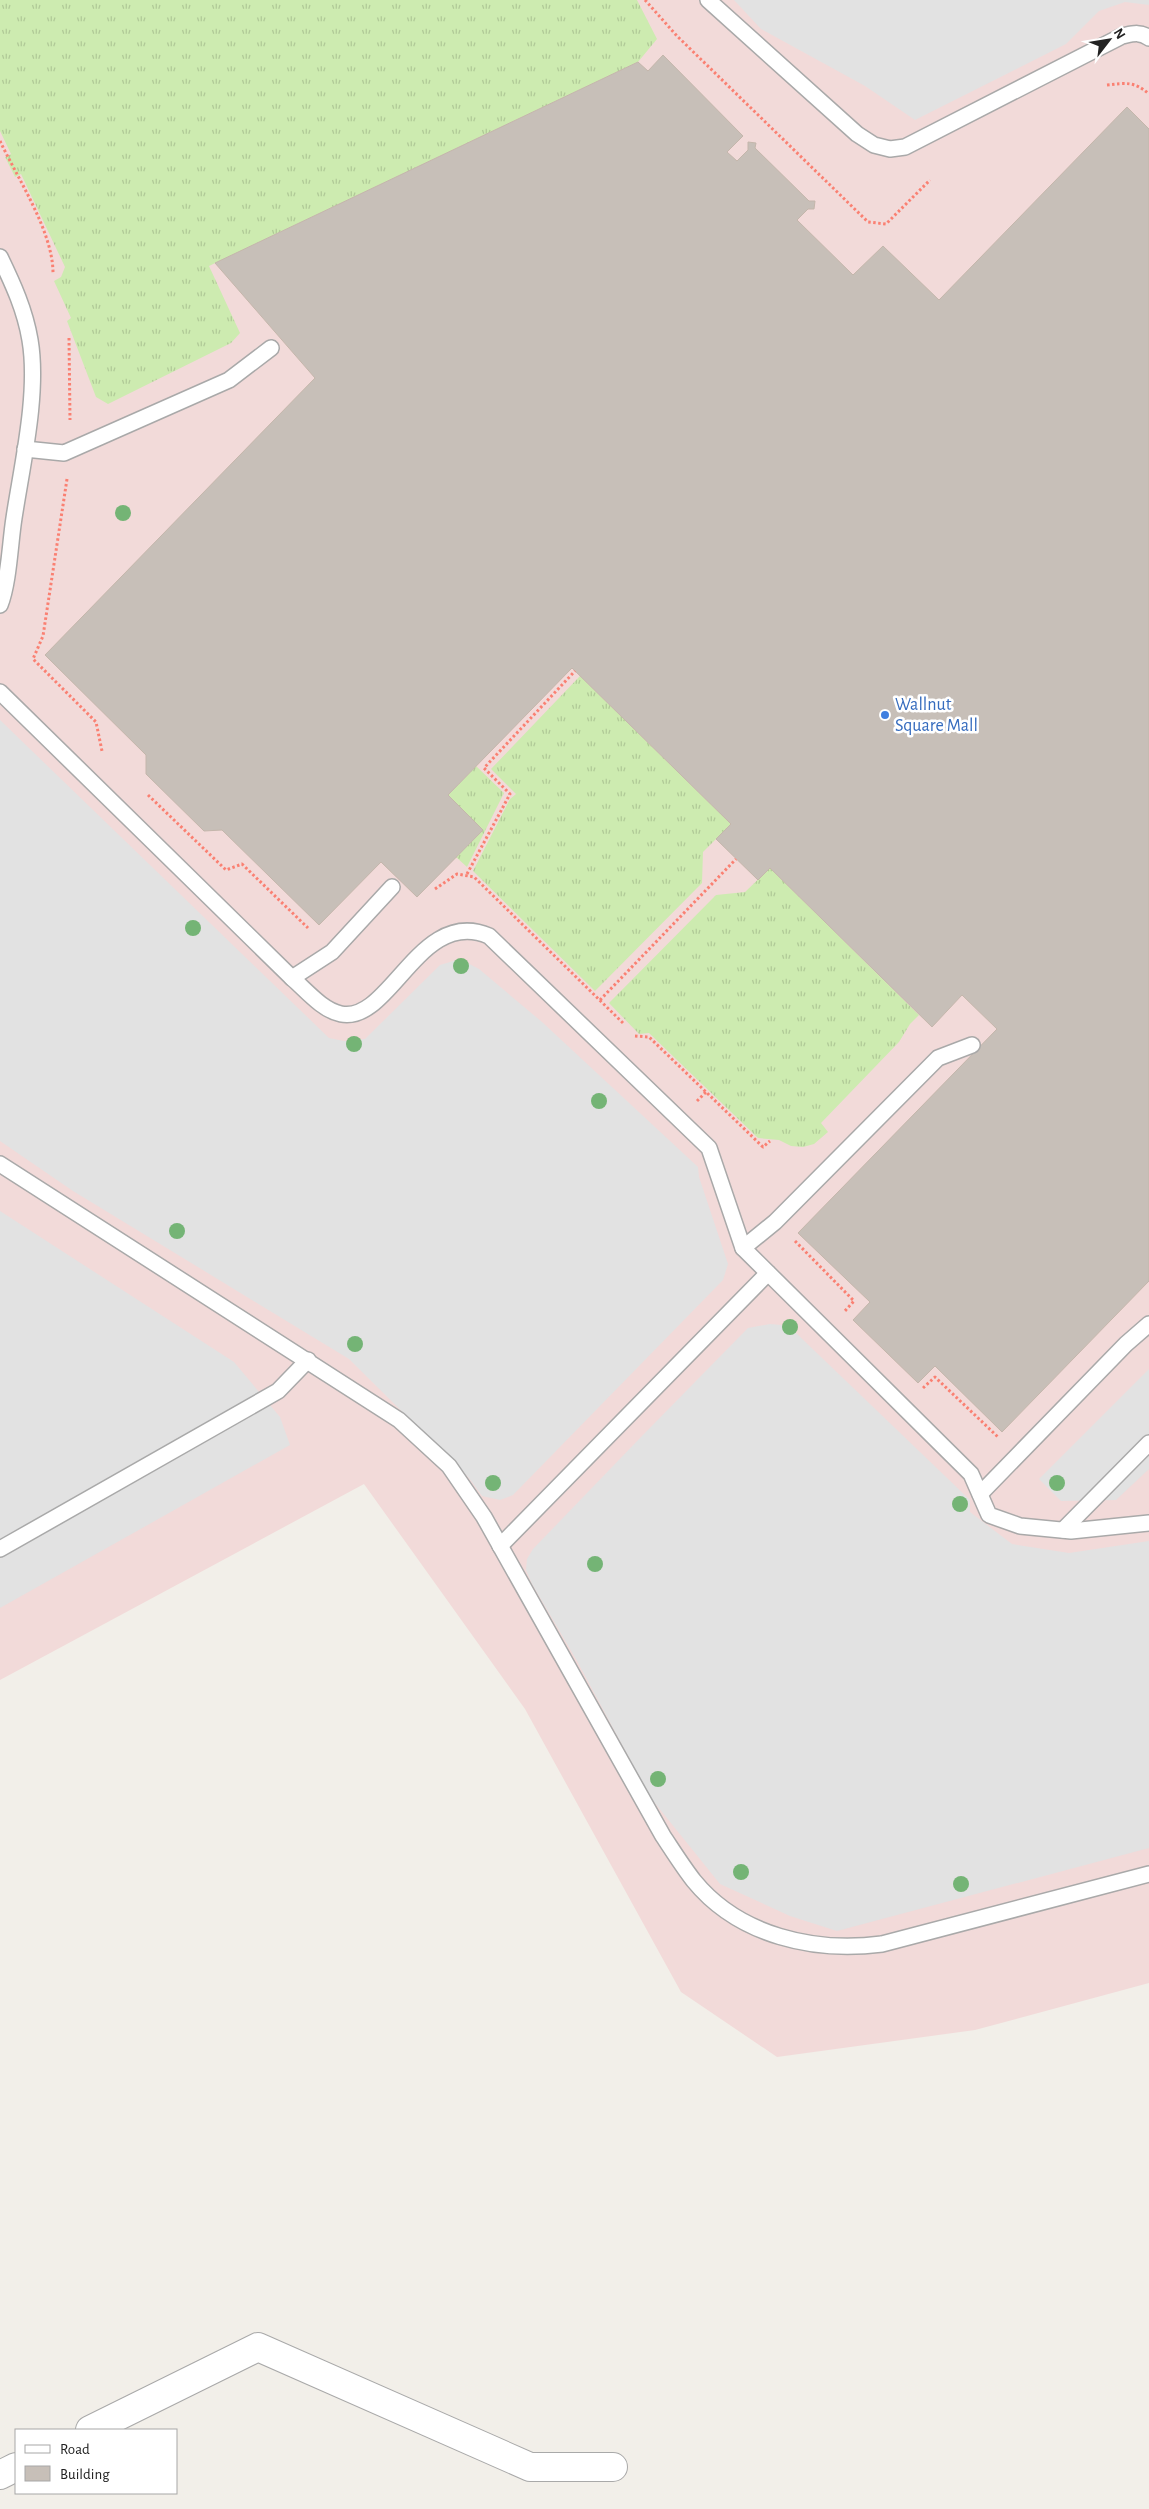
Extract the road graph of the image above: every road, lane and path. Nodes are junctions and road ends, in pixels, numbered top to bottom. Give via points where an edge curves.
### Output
1 (644, 0) edge
2 (708, 0) edge
3 (1149, 38) edge
4 (1107, 85) dead end
5 (1149, 94) edge
6 (0, 141) edge
7 (930, 180) dead end
8 (0, 257) edge
9 (53, 273) dead end
10 (69, 338) dead end
11 (271, 348) dead end
12 (25, 449) junction
13 (70, 450) junction
14 (0, 605) edge
15 (575, 671) dead end
16 (0, 692) edge
17 (109, 757) dead end
18 (143, 790) dead end
19 (736, 859) dead end
20 (467, 874) junction
21 (392, 887) dead end
22 (435, 889) dead end
23 (308, 928) dead end
24 (292, 978) junction
25 (599, 1000) junction
26 (578, 1022) junction
27 (624, 1025) dead end
28 (631, 1031) dead end
29 (972, 1045) dead end
30 (770, 1141) dead end
31 (0, 1164) edge
32 (795, 1240) dead end
33 (743, 1248) junction
34 (768, 1273) junction
35 (842, 1314) dead end
36 (1149, 1324) edge
37 (308, 1360) junction
38 (919, 1391) dead end
39 (1000, 1439) dead end
40 (1149, 1443) edge
41 (980, 1494) junction
42 (1149, 1523) edge
43 (1063, 1530) junction
44 (500, 1546) junction
45 (0, 1549) edge
46 (1149, 1874) edge
47 (92, 2429) edge
48 (15, 2466) edge
49 (614, 2467) dead end
50 (0, 2474) edge

1 - 7 path via 868,222 886,224
2 - 3 lane via 857,134 874,145 890,149 905,147 950,126 1122,36 1135,33
4 - 5 path via 1139,85
6 - 9 path via 45,232 53,257
8 - 12 lane via 17,291 30,341 32,378
10 - 13 path
11 - 13 lane via 229,380
12 - 13 lane via 64,453
12 - 14 lane
13 - 17 path via 43,636 33,659 96,722 102,750
15 - 20 path via 484,768 510,794
16 - 24 lane
18 - 23 path via 226,870 242,864
19 - 25 path
20 - 22 path via 457,874
20 - 25 path via 474,877
21 - 24 lane via 332,952
24 - 26 lane via 326,1008 342,1014 355,1012 374,1003 445,935 477,930 490,936
25 - 26 path
25 - 27 path
26 - 33 lane via 709,1148
28 - 30 path via 637,1038 649,1037 763,1147
29 - 33 lane via 938,1058 775,1222
31 - 37 lane
32 - 35 path via 854,1301
33 - 34 lane
34 - 41 lane via 971,1474
34 - 44 lane
36 - 41 lane
37 - 44 lane via 399,1420 448,1466
37 - 45 lane via 278,1391
38 - 39 path via 935,1377
40 - 43 lane
41 - 43 lane via 989,1515 1020,1526
42 - 43 lane
44 - 46 lane via 663,1836 693,1880 732,1914 763,1931 813,1945 848,1948 874,1945
47 - 49 street via 258,2347 530,2467
48 - 50 street

